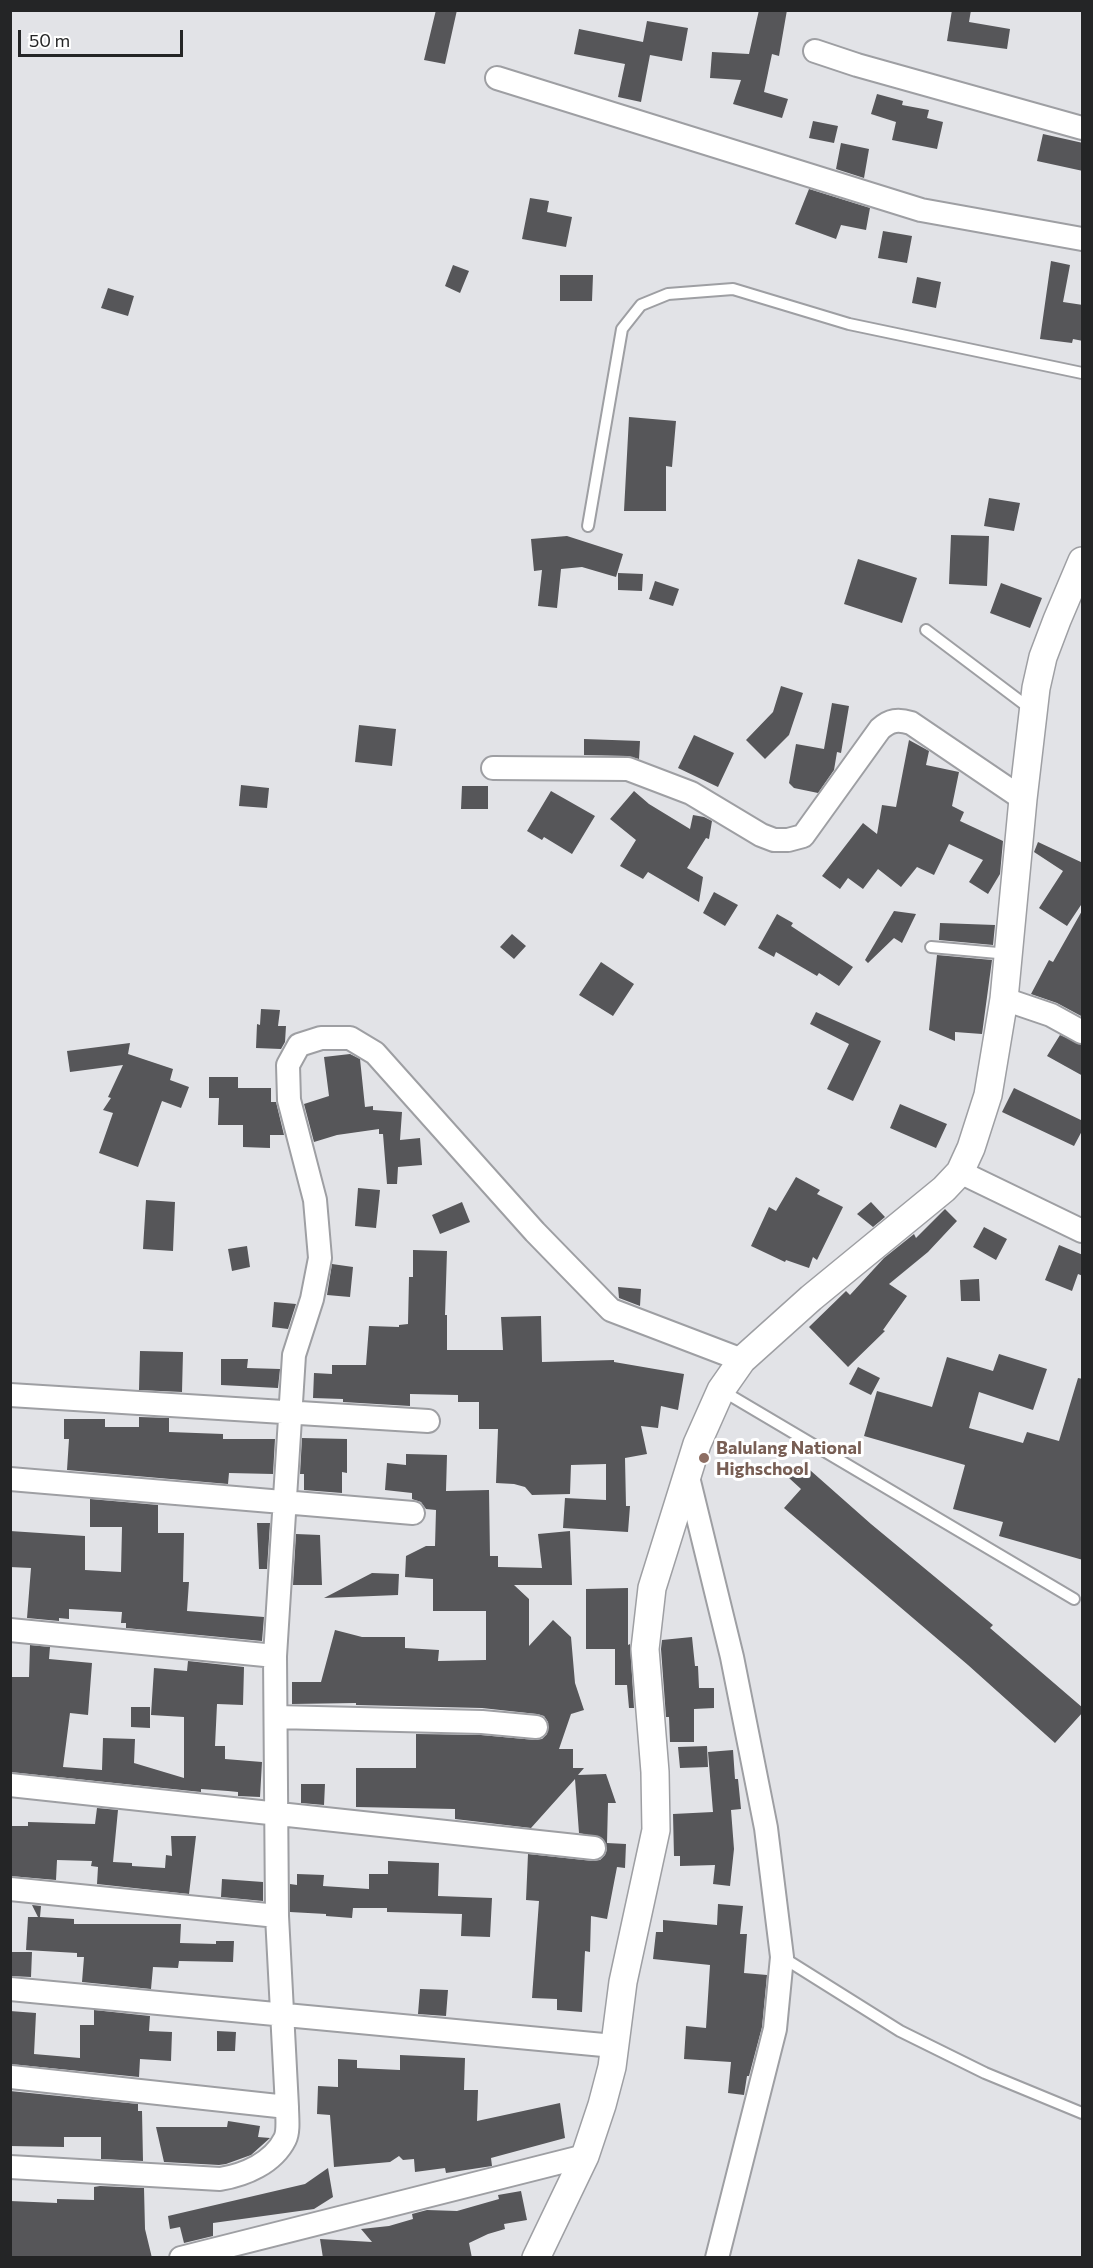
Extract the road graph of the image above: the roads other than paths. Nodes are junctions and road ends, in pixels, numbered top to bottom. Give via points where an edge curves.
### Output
1 (815, 51) dead end
2 (497, 78) dead end
3 (1083, 128) edge
4 (1083, 239) edge
5 (1083, 373) edge
6 (588, 526) dead end
7 (1082, 564) edge
8 (926, 630) dead end
9 (1033, 710) junction
10 (493, 768) dead end
11 (1023, 799) junction
12 (931, 947) dead end
13 (1009, 954) junction
14 (1004, 999) junction
15 (1083, 1032) edge
16 (960, 1172) junction
17 (1083, 1232) edge
18 (742, 1360) junction
19 (721, 1390) junction
20 (10, 1395) edge
21 (290, 1413) junction
22 (428, 1421) dead end
23 (688, 1477) junction
24 (10, 1479) edge
25 (285, 1503) junction
26 (413, 1514) dead end
27 (1074, 1599) dead end
28 (10, 1630) edge
29 (275, 1656) junction
30 (276, 1716) junction
31 (536, 1727) dead end
32 (10, 1785) edge
33 (277, 1815) junction
34 (594, 1848) dead end
35 (10, 1889) edge
36 (277, 1916) junction
37 (782, 1957) junction
38 (10, 1989) edge
39 (282, 2015) junction
40 (614, 2046) junction
41 (11, 2077) edge
42 (287, 2107) junction
43 (1083, 2113) edge
44 (585, 2156) junction
45 (10, 2167) edge
46 (181, 2258) edge
47 (536, 2258) edge
48 (717, 2258) edge

1 - 3 street
2 - 4 street via 921,210
5 - 6 lane via 849,324 733,289 668,294 641,305 622,329
7 - 9 street via 1044,657
8 - 9 lane
9 - 11 street
10 - 11 street via 628,769 691,793 761,835 788,840 803,836 880,729 889,721 901,720
11 - 13 street
12 - 13 lane
13 - 14 street
14 - 15 street via 1051,1015
14 - 16 street via 988,1095
16 - 17 street
16 - 18 street
18 - 19 street
18 - 21 street via 611,1310 535,1232 375,1053 350,1038 321,1038 299,1045 288,1065 289,1100 315,1200 320,1258 294,1355
19 - 23 street via 697,1444
19 - 27 lane
20 - 21 street
21 - 22 street
21 - 25 street
23 - 37 street via 732,1657 766,1828
23 - 40 street via 652,1588 645,1649 656,1830 623,1982
24 - 25 street
25 - 26 street
25 - 29 street
28 - 29 street
29 - 30 street
30 - 31 street
30 - 33 street
32 - 33 street
33 - 34 street
33 - 36 street
35 - 36 street
36 - 39 street
37 - 43 lane via 900,2031 985,2073
37 - 48 street via 775,2030
38 - 39 street
39 - 40 street
39 - 42 street
40 - 44 street via 602,2105
41 - 42 street
42 - 45 street via 286,2138 267,2162 230,2177
44 - 46 street
44 - 47 street

